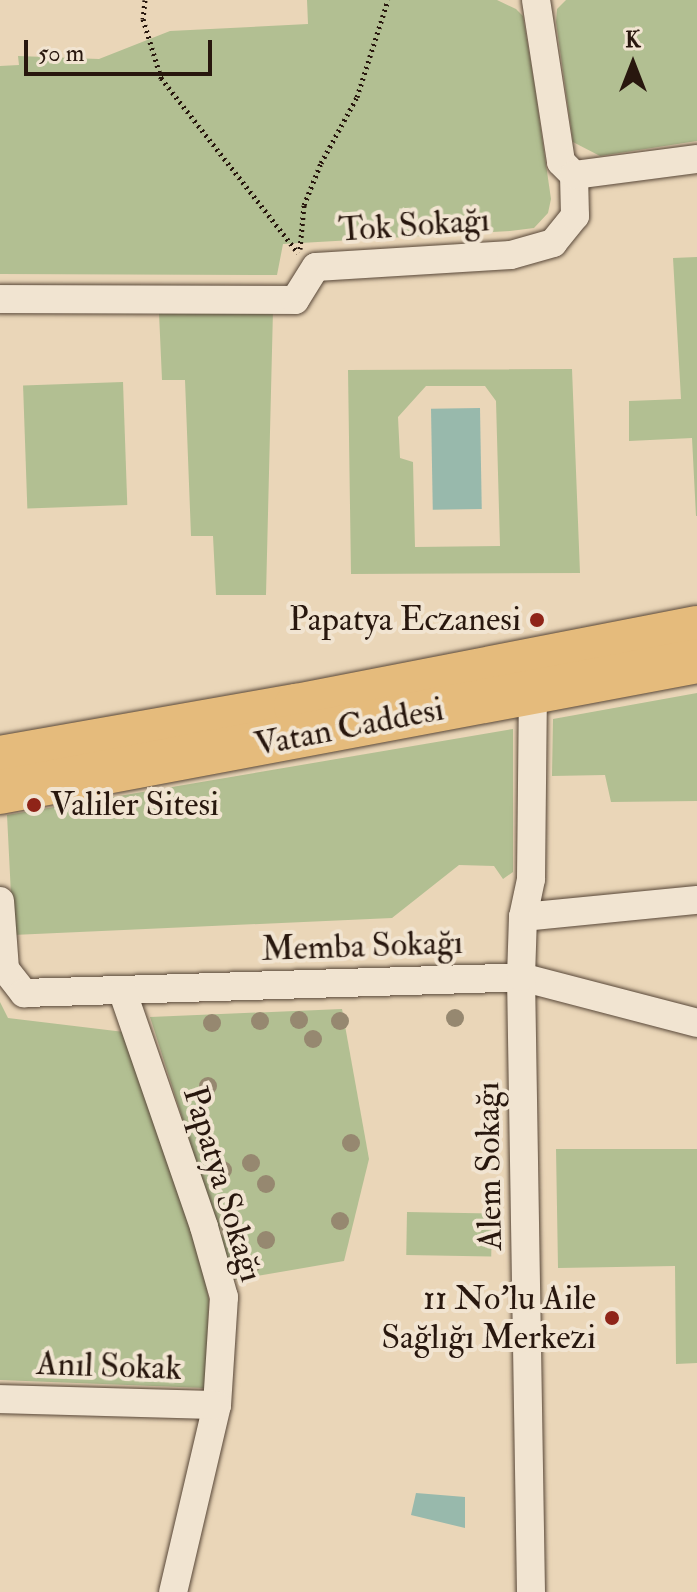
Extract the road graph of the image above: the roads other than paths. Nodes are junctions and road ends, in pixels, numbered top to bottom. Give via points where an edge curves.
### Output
1 (536, 0) edge
2 (697, 159) edge
3 (574, 175) junction
4 (0, 299) edge
5 (697, 628) edge
6 (697, 661) edge
7 (533, 692) junction
8 (0, 758) edge
9 (0, 792) edge
10 (697, 900) edge
11 (0, 901) edge
12 (523, 917) junction
13 (521, 977) junction
14 (122, 990) junction
15 (697, 1023) edge
16 (0, 1399) edge
17 (217, 1405) junction
18 (535, 1590) edge
19 (173, 1592) edge

1 - 3 street via 561,162
2 - 3 street
3 - 4 street, Tok Sokağı via 575,216 553,243 511,255 316,267 306,263 295,300
5 - 8 main road, Vatan Caddesi
6 - 7 main road, Vatan Caddesi
7 - 9 main road, Vatan Caddesi
7 - 12 street, Alem Sokağı via 531,879
10 - 12 street
11 - 14 street, Memba Sokağı via 5,969 24,993
12 - 13 street, Alem Sokağı
13 - 14 street, Memba Sokağı
13 - 15 street, Memba Sokağı
13 - 18 street, Alem Sokağı
14 - 17 street, Papatya Sokağı via 224,1297
16 - 17 street, Anıl Sokak
17 - 19 street, Papatya Sokağı

